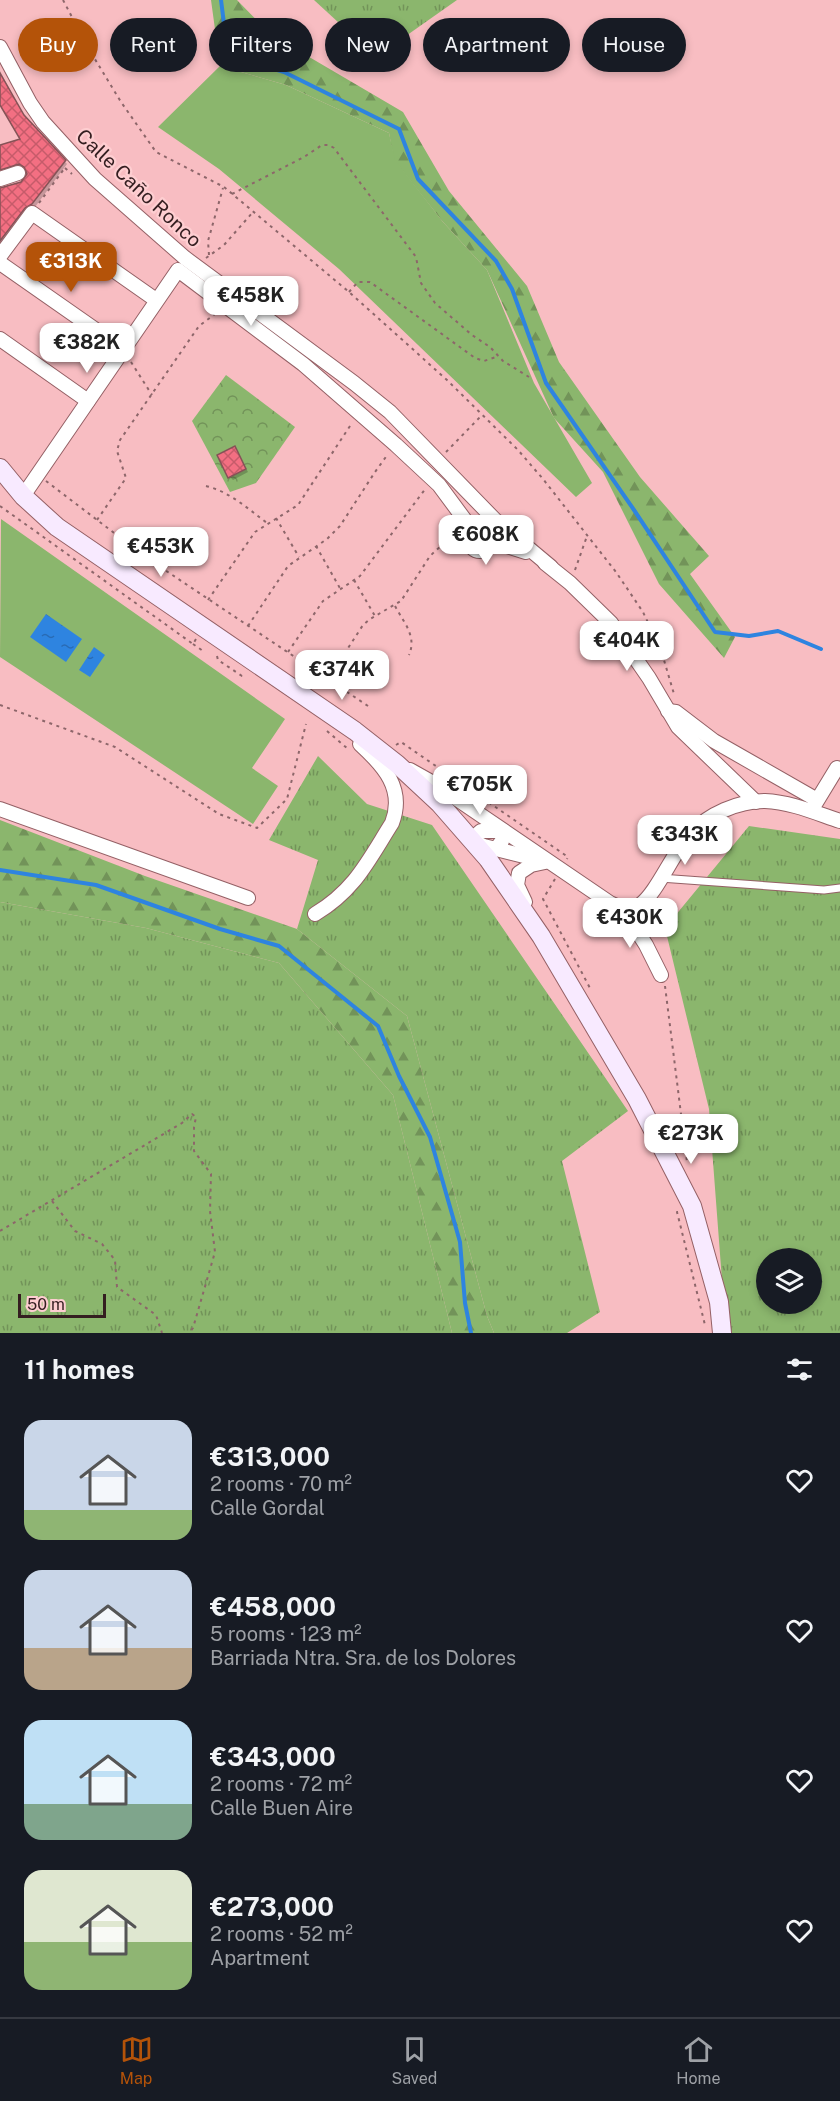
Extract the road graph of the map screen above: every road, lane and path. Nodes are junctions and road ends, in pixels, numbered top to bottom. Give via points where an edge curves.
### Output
1 (63, 0) edge
2 (0, 47) edge
3 (74, 157) junction
4 (18, 173) dead end
5 (0, 178) edge
6 (224, 187) junction
7 (232, 194) junction
8 (253, 212) junction
9 (32, 213) junction
10 (210, 255) junction
11 (0, 256) edge
12 (0, 263) edge
13 (196, 267) junction
14 (349, 292) junction
15 (156, 300) junction
16 (228, 307) junction
17 (0, 339) edge
18 (123, 349) junction
19 (497, 357) junction
20 (529, 377) dead end
21 (152, 395) junction
22 (88, 400) junction
23 (359, 412) junction
24 (482, 414) junction
25 (396, 445) junction
26 (437, 460) junction
27 (0, 468) edge
28 (38, 475) junction
29 (433, 479) junction
30 (206, 486) dead end
31 (23, 496) junction
32 (0, 506) edge
33 (276, 518) junction
34 (97, 520) junction
35 (267, 523) junction
36 (472, 530) junction
37 (587, 536) junction
38 (316, 546) junction
39 (298, 557) junction
40 (551, 567) junction
41 (354, 580) junction
42 (570, 583) junction
43 (340, 590) junction
44 (208, 600) junction
45 (394, 605) junction
46 (375, 616) junction
47 (248, 626) junction
48 (202, 628) junction
49 (193, 644) junction
50 (203, 651) dead end
51 (287, 652) junction
52 (409, 655) dead end
53 (328, 679) junction
54 (309, 700) junction
55 (0, 705) edge
56 (371, 708) dead end
57 (672, 711) junction
58 (306, 724) dead end
59 (355, 731) junction
60 (397, 764) junction
61 (837, 768) dead end
62 (756, 802) junction
63 (812, 804) junction
64 (0, 809) edge
65 (840, 821) edge
66 (502, 831) junction
67 (471, 840) junction
68 (496, 849) junction
69 (547, 862) junction
70 (660, 878) junction
71 (840, 888) edge
72 (248, 898) dead end
73 (623, 909) junction
74 (315, 914) dead end
75 (541, 936) junction
76 (661, 975) dead end
77 (569, 983) junction
78 (52, 1201) junction
79 (0, 1231) edge
80 (162, 1333) edge
81 (189, 1333) edge
82 (722, 1333) edge

1 - 6 path via 108,82 156,152
2 - 3 street, Calle Caño Ronco via 30,103
3 - 9 path
3 - 13 street, Calle Caño Ronco
4 - 5 street
6 - 7 path
6 - 10 path via 208,241
7 - 8 path
7 - 19 path via 322,145 334,148 416,257 424,290
8 - 10 path
8 - 14 path
9 - 11 street
9 - 15 street
10 - 13 path
12 - 18 street
13 - 26 street, Calle Caño Ronco via 366,392 408,428
14 - 19 path via 358,282 370,282 475,358 484,362
14 - 24 path
15 - 16 street via 178,270
15 - 18 street
16 - 21 path via 199,326
16 - 23 street
17 - 22 street
18 - 21 path
18 - 22 street
19 - 20 path
21 - 34 path via 120,440 117,451 126,478
22 - 28 street
23 - 25 street
23 - 33 path via 298,505
24 - 26 path
24 - 37 path via 537,472
25 - 29 street
25 - 38 path via 340,526
26 - 40 street, Calle Caño Ronco via 503,528
27 - 31 main road
28 - 31 street
28 - 34 path
29 - 36 street
29 - 41 path
30 - 35 path via 230,495
31 - 48 main road via 57,527
32 - 49 path
33 - 35 path
33 - 39 path
34 - 44 path
35 - 44 path via 255,532
36 - 40 street, Calle Caño Ronco via 469,541 475,549 485,550 491,541 524,550
36 - 45 path via 437,549
37 - 42 path
37 - 57 path via 643,612 668,670 673,688
38 - 39 path
38 - 43 path
39 - 47 path via 280,576
40 - 42 street, Calle Caño Ronco
41 - 43 path
41 - 46 path
42 - 57 street, Calle Caño Ronco via 611,623
43 - 51 path via 316,609
44 - 47 path
45 - 46 path
45 - 52 path via 412,640
46 - 53 path via 363,626
47 - 51 path
48 - 49 path
48 - 54 main road
49 - 50 path
51 - 53 path
53 - 56 path
54 - 59 main road
54 - 74 street via 386,771 397,798 392,823 356,880 333,903
55 - 58 path via 115,747 219,814 257,828 287,799
57 - 62 street, Calle Caño Ronco via 678,727
57 - 63 street
59 - 60 main road
59 - 77 main road via 418,792
60 - 66 street via 435,784
60 - 67 main road
61 - 63 street
62 - 63 street
62 - 70 street via 727,809 698,826 678,848
63 - 65 street
64 - 72 street
66 - 67 street via 481,831
66 - 68 street via 502,841
66 - 69 street
67 - 68 street
67 - 75 main road
68 - 69 street
69 - 73 street
69 - 75 street via 531,865 519,873 517,885
70 - 71 lane
70 - 73 street via 639,905
73 - 76 street
75 - 77 main road
77 - 82 main road via 637,1100 692,1206 719,1302
78 - 79 path
78 - 80 path via 75,1231 102,1244 115,1260 117,1287 156,1315
78 - 81 path via 192,1114 196,1117 194,1151 211,1174 215,1252

